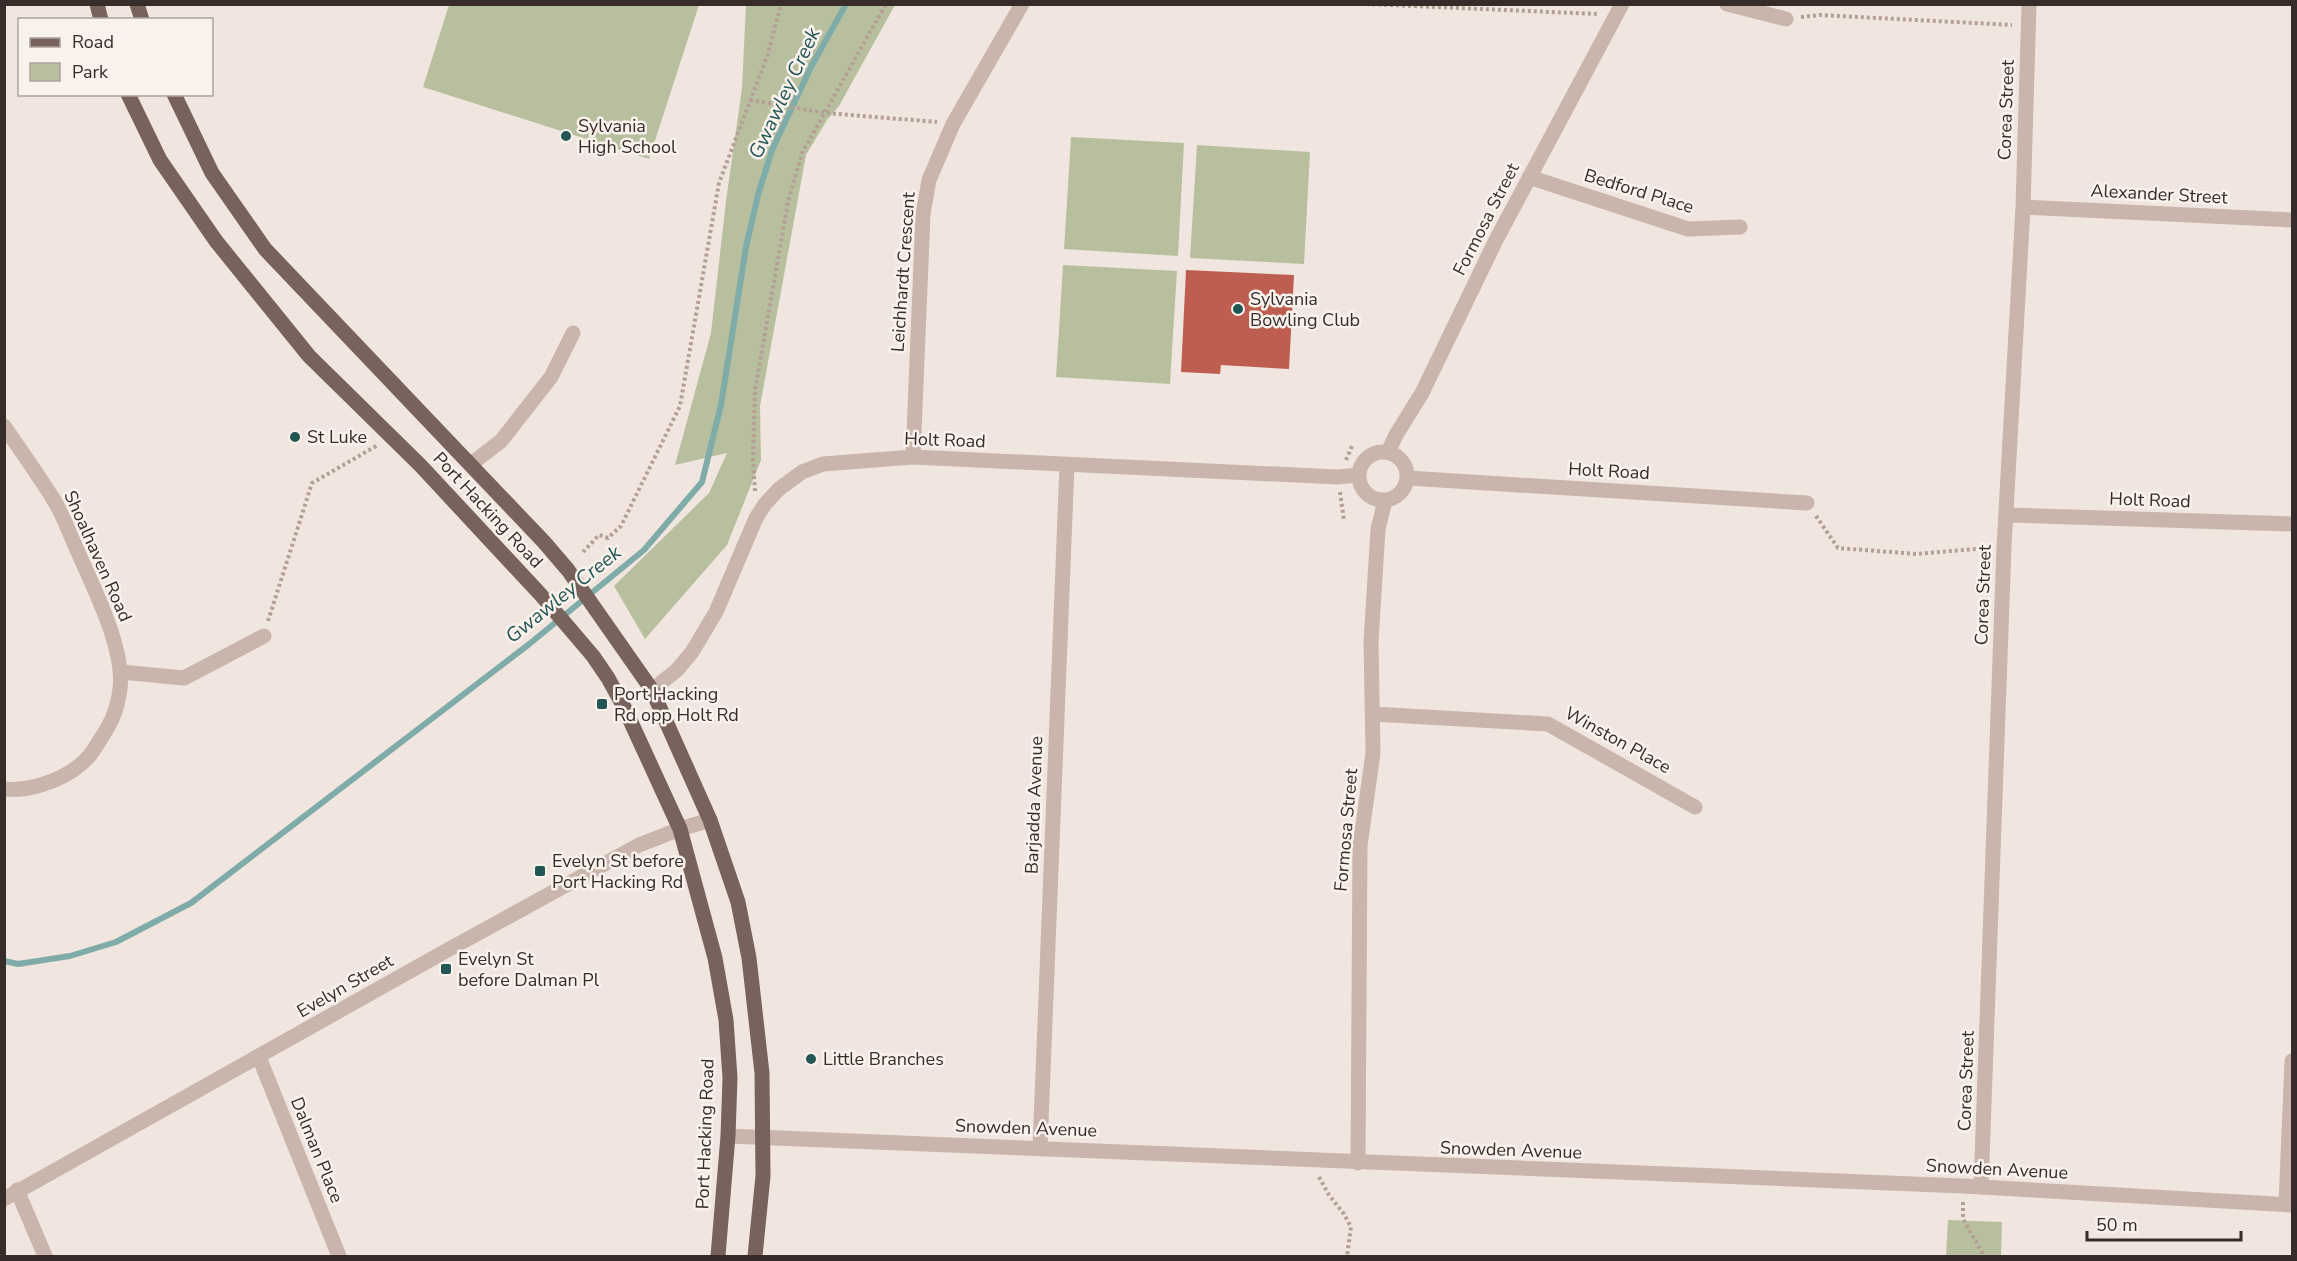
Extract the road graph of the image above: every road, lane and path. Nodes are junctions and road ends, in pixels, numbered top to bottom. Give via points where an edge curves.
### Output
1 (781, 4) edge
2 (886, 4) edge
3 (1022, 4) edge
4 (1366, 4) edge
5 (1727, 4) edge
6 (2029, 4) edge
7 (1620, 10) edge
8 (1786, 19) joint
9 (2028, 26) junction
10 (129, 96) edge
11 (175, 96) edge
12 (750, 100) junction
13 (826, 112) junction
14 (953, 124) junction
15 (1529, 177) junction
16 (2023, 207) junction
17 (2292, 219) edge
18 (1740, 227) dead end
19 (573, 333) dead end
20 (4, 426) edge
21 (392, 437) junction
22 (1388, 452) junction
23 (913, 457) junction
24 (471, 464) junction
25 (1067, 465) junction
26 (1359, 476) junction
27 (1408, 478) junction
28 (1385, 501) junction
29 (1807, 503) joint
30 (2007, 515) junction
31 (756, 518) junction
32 (2292, 524) edge
33 (2004, 548) junction
34 (583, 552) dead end
35 (264, 636) joint
36 (121, 672) junction
37 (652, 690) junction
38 (1373, 714) junction
39 (4, 789) edge
40 (1695, 807) dead end
41 (710, 820) junction
42 (680, 829) junction
43 (259, 1057) junction
44 (2292, 1062) edge
45 (728, 1136) junction
46 (764, 1137) junction
47 (1040, 1148) junction
48 (1310, 1160) junction
49 (1358, 1163) junction
50 (1964, 1186) junction
51 (1981, 1187) junction
52 (11, 1194) edge
53 (2289, 1205) edge
54 (45, 1257) edge
55 (339, 1257) edge
56 (718, 1257) edge
57 (755, 1257) edge
58 (1347, 1257) edge
59 (1984, 1257) edge

1 - 12 path
2 - 13 path
3 - 14 street, Leichhardt Crescent
4 - 7 path
5 - 8 street
6 - 9 street, Corea Street
7 - 15 street, Formosa Street
8 - 9 path via 1820,15
9 - 16 street, Corea Street
10 - 21 main road, Port Hacking Road via 160,159 216,241 309,356
11 - 24 main road, Port Hacking Road via 213,173 265,249
12 - 13 path
12 - 34 path via 720,183 680,406 621,526 608,538 599,535
13 - 14 path
13 - 31 path via 802,153 788,202 755,390
14 - 23 street, Leichhardt Crescent via 929,180 923,214
15 - 18 street, Bedford Place via 1688,229
15 - 22 street, Formosa Street via 1422,393
16 - 17 street, Alexander Street
16 - 30 street, Corea Street
19 - 24 street via 551,377 501,441
20 - 36 street, Shoalhaven Road via 56,503 106,614
21 - 35 path via 312,483
21 - 42 main road, Port Hacking Road via 592,656 624,707
22 - 26 street via 1368,457
22 - 27 street via 1405,465
23 - 25 street, Holt Road
23 - 31 street, Holt Road via 823,464 802,472 779,489
24 - 37 main road, Port Hacking Road via 568,570
25 - 26 street, Holt Road
25 - 47 street, Barjadda Avenue
26 - 28 street via 1366,494
27 - 28 street via 1403,491
27 - 29 street, Holt Road
28 - 38 street, Formosa Street via 1378,529 1371,641
29 - 33 path via 1838,548 1917,554
30 - 32 street, Holt Road
30 - 33 street, Corea Street
31 - 37 street, Holt Road via 716,612 692,652
33 - 51 street, Corea Street
35 - 36 street via 184,678
36 - 39 street, Shoalhaven Road via 113,721 88,758 50,781 17,790
37 - 41 main road, Port Hacking Road
38 - 40 street, Winston Place via 1548,723
38 - 49 street, Formosa Street via 1373,753 1360,846
41 - 42 street, Evelyn Street
41 - 46 main road, Port Hacking Road via 738,902 749,958 762,1073
42 - 43 street, Evelyn Street via 639,845
42 - 45 main road, Port Hacking Road via 715,958 726,1020
43 - 52 street, Evelyn Street
43 - 55 street, Dalman Place
44 - 53 street
45 - 46 street, Snowden Avenue
45 - 56 main road, Port Hacking Road
46 - 47 street, Snowden Avenue
46 - 57 main road, Port Hacking Road
47 - 48 street, Snowden Avenue
48 - 49 street, Snowden Avenue
48 - 58 path via 1351,1227
49 - 50 street, Snowden Avenue
50 - 51 street, Snowden Avenue
50 - 59 path via 1964,1219
51 - 53 street, Snowden Avenue
52 - 54 street

